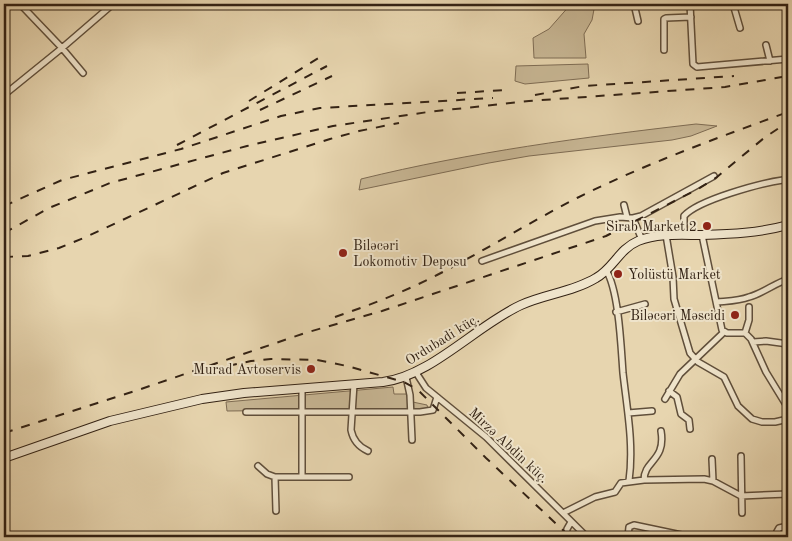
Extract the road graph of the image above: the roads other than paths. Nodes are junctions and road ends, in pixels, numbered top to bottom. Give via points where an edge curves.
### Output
1 (8, 4) edge
2 (20, 4) edge
3 (113, 4) edge
4 (634, 4) edge
5 (690, 4) edge
6 (733, 4) edge
7 (4, 8) edge
8 (691, 17) junction
9 (638, 22) dead end
10 (740, 28) dead end
11 (766, 45) dead end
12 (62, 48) junction
13 (664, 50) dead end
14 (788, 59) edge
15 (770, 60) junction
16 (83, 73) dead end
17 (5, 92) edge
18 (714, 176) dead end
19 (783, 180) dead end
20 (624, 205) dead end
21 (630, 217) junction
22 (788, 225) edge
23 (684, 235) junction
24 (702, 235) junction
25 (666, 236) junction
26 (642, 240) junction
27 (482, 262) dead end
28 (606, 270) junction
29 (788, 279) edge
30 (717, 302) junction
31 (645, 304) dead end
32 (749, 307) dead end
33 (616, 312) junction
34 (724, 332) junction
35 (745, 333) junction
36 (754, 342) junction
37 (788, 344) edge
38 (695, 358) junction
39 (415, 371) junction
40 (406, 376) junction
41 (354, 384) junction
42 (302, 388) junction
43 (669, 391) junction
44 (437, 397) junction
45 (665, 399) dead end
46 (788, 408) edge
47 (302, 411) junction
48 (652, 411) dead end
49 (246, 412) dead end
50 (351, 412) junction
51 (411, 412) junction
52 (628, 413) junction
53 (788, 419) edge
54 (690, 429) dead end
55 (661, 431) dead end
56 (412, 440) dead end
57 (368, 451) dead end
58 (788, 452) edge
59 (741, 456) dead end
60 (4, 458) edge
61 (712, 459) dead end
62 (258, 466) dead end
63 (788, 474) edge
64 (275, 477) junction
65 (302, 477) junction
66 (349, 477) dead end
67 (644, 480) junction
68 (629, 481) junction
69 (713, 481) junction
70 (788, 494) edge
71 (741, 496) junction
72 (276, 511) dead end
73 (563, 513) junction
74 (742, 513) dead end
75 (571, 522) junction
76 (788, 526) edge
77 (566, 537) edge
78 (587, 537) edge
79 (628, 537) edge
80 (690, 537) edge
81 (774, 537) edge

1 - 7 street
2 - 12 street
3 - 12 street
4 - 9 street
5 - 8 street
6 - 10 street
8 - 13 street via 664,19
8 - 15 street via 693,64 697,67
11 - 15 street
12 - 16 street
12 - 17 street
14 - 15 street
18 - 21 street via 641,216
19 - 23 street via 697,206 684,216
20 - 21 street
21 - 26 street
21 - 27 street via 595,221
22 - 24 main road, Ordubadi küç. via 758,232
23 - 24 main road, Ordubadi küç.
23 - 25 main road, Ordubadi küç.
24 - 30 street
25 - 26 main road, Ordubadi küç.
25 - 38 street via 674,277 674,299 686,342
26 - 28 main road, Ordubadi küç. via 622,251
28 - 33 street via 613,287
28 - 39 main road, Ordubadi küç. via 586,283 520,306
29 - 30 street via 748,298
30 - 34 street
31 - 33 street
32 - 35 street
33 - 52 street
34 - 35 street
34 - 38 street
35 - 36 street
36 - 37 street
36 - 46 street via 766,372
38 - 43 street
38 - 53 street via 724,377 737,404 752,419 762,422
39 - 40 main road, Ordubadi küç.
39 - 44 street, Mirzə Abdin küç. via 426,388
40 - 41 main road, Ordubadi küç. via 390,381
40 - 51 street
41 - 42 main road, Ordubadi küç.
41 - 50 street
42 - 47 street
42 - 60 main road, Ordubadi küç. via 218,396 140,413
43 - 45 street
43 - 54 street via 689,420
44 - 51 street via 433,410
44 - 73 street, Mirzə Abdin küç. via 486,437
47 - 49 street
47 - 50 street
47 - 65 street
48 - 52 street
50 - 51 street
50 - 57 street via 352,436
51 - 56 street
52 - 68 street
55 - 67 street via 662,445 658,456 645,470
58 - 63 street
59 - 71 street
61 - 69 street
62 - 64 street
64 - 65 street
64 - 72 street
65 - 66 street
67 - 68 street
67 - 69 street
68 - 73 street via 620,484 615,492 595,497
69 - 71 street
70 - 71 street
71 - 74 street
73 - 75 street, Mirzə Abdin küç.
75 - 77 street
75 - 78 street, Mirzə Abdin küç.
76 - 81 street via 779,528
79 - 80 street via 629,527 634,525

